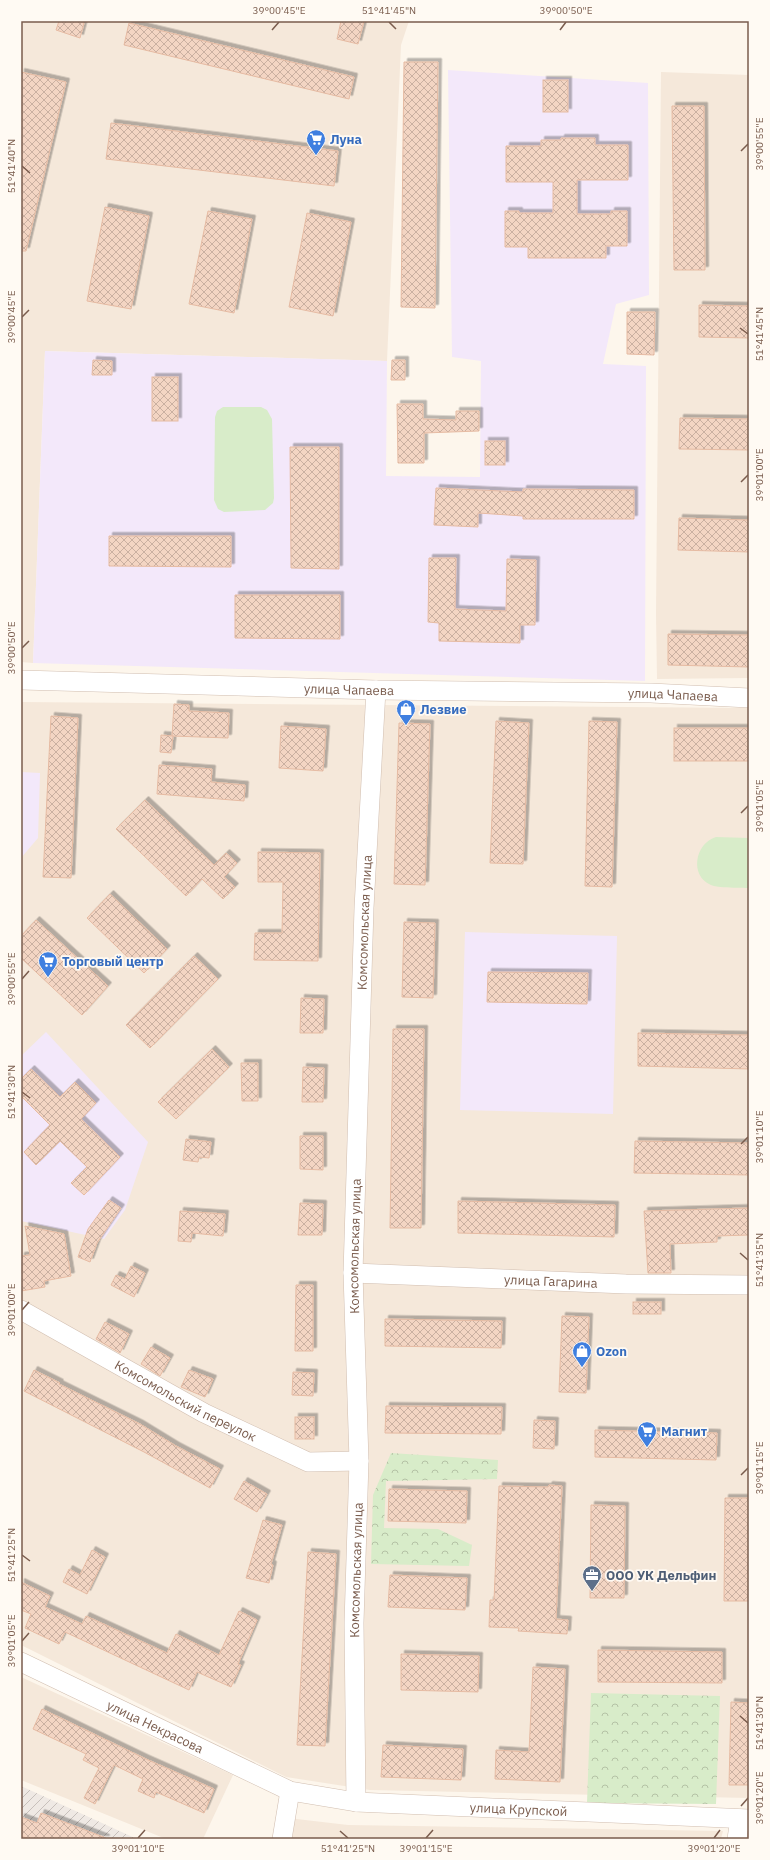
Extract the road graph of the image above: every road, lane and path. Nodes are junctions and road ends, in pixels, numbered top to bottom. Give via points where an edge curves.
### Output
1 (21, 680) edge
2 (376, 690) junction
3 (749, 698) edge
4 (352, 1273) junction
5 (749, 1285) edge
6 (21, 1310) edge
7 (359, 1461) junction
8 (21, 1662) edge
9 (290, 1791) junction
10 (356, 1802) junction
11 (745, 1819) edge
12 (282, 1839) edge
13 (737, 1839) edge

1 - 2 street, улица Чапаева
2 - 3 street, улица Чапаева via 651,693
2 - 4 street, Комсомольская улица via 364,908
4 - 5 street, улица Гагарина via 626,1284
4 - 7 street, Комсомольская улица
6 - 7 street, Комсомольский переулок via 204,1413 308,1462
7 - 10 street, Комсомольская улица via 354,1623
8 - 9 street, улица Некрасова
9 - 10 street, улица Крупской
9 - 12 street
10 - 11 street, улица Крупской
11 - 13 street

